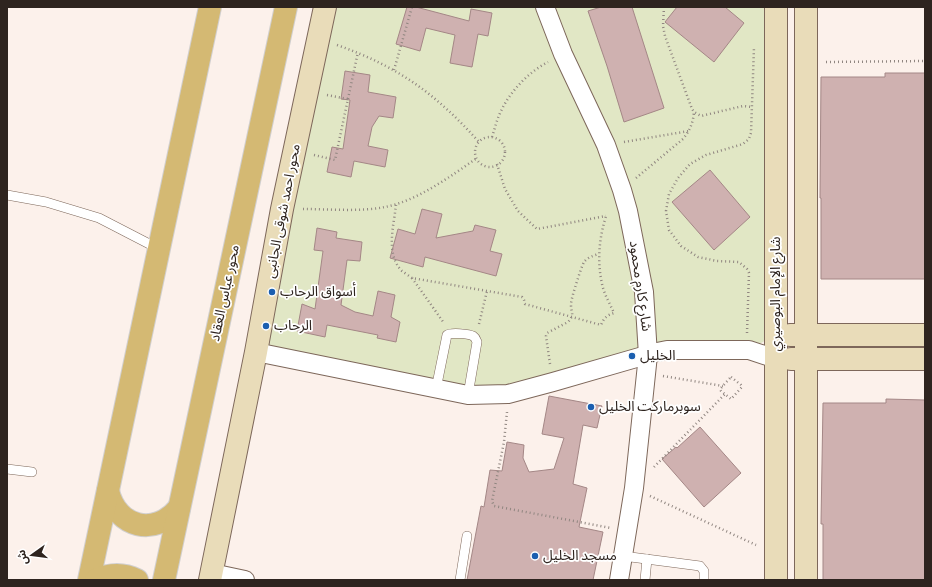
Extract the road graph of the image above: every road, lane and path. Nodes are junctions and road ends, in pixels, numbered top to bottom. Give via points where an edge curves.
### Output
1 (210, 7) edge
2 (286, 7) edge
3 (325, 7) edge
4 (412, 7) edge
5 (545, 7) edge
6 (664, 7) edge
7 (776, 7) edge
8 (806, 7) edge
9 (318, 39) junction
10 (754, 45) dead end
11 (358, 52) junction
12 (563, 54) junction
13 (925, 61) edge
14 (806, 62) junction
15 (394, 70) junction
16 (752, 107) junction
17 (694, 112) junction
18 (776, 122) junction
19 (689, 131) junction
20 (492, 137) junction
21 (479, 142) junction
22 (606, 145) junction
23 (477, 158) junction
24 (335, 160) dead end
25 (497, 164) junction
26 (622, 190) junction
27 (7, 196) edge
28 (396, 204) junction
29 (282, 209) junction
30 (159, 249) junction
31 (598, 254) junction
32 (412, 278) junction
33 (488, 291) junction
34 (572, 316) junction
35 (450, 333) junction
36 (775, 335) junction
37 (805, 335) junction
38 (925, 335) edge
39 (475, 338) junction
40 (748, 350) junction
41 (256, 352) junction
42 (648, 355) junction
43 (776, 359) junction
44 (805, 359) junction
45 (925, 359) edge
46 (646, 373) junction
47 (553, 382) junction
48 (723, 386) junction
49 (436, 389) junction
50 (508, 394) junction
51 (725, 394) junction
52 (468, 395) junction
53 (7, 469) edge
54 (32, 472) dead end
55 (634, 488) junction
56 (108, 491) junction
57 (180, 508) junction
58 (627, 531) junction
59 (467, 536) dead end
60 (776, 555) junction
61 (623, 556) junction
62 (647, 559) junction
63 (211, 576) edge
64 (89, 580) edge
65 (96, 580) edge
66 (137, 580) edge
67 (164, 580) edge
68 (245, 580) edge
69 (460, 580) edge
70 (619, 580) edge
71 (645, 580) edge
72 (704, 580) edge
73 (776, 580) edge
74 (806, 580) edge

1 - 30 main road
2 - 57 main road, محور عباس العقاد
3 - 9 street, محور احمد شوقى الجانبى
4 - 15 path
5 - 12 street, شارع كارم محمود
6 - 17 path via 665,36
7 - 18 street, شارع الإمام البوصيري
8 - 14 street
9 - 11 path
9 - 29 street, محور احمد شوقى الجانبى
10 - 16 path
11 - 15 path
11 - 24 path
12 - 20 path via 538,67 517,86 501,110
12 - 22 street, شارع كارم محمود
13 - 14 path
14 - 37 street
15 - 21 path via 433,96
16 - 17 path via 743,106 701,116
16 - 18 path via 761,110
16 - 40 path via 749,140 706,155 690,164 669,194 666,211 669,230 681,246 698,257 739,262 747,269
17 - 19 path
18 - 36 street, شارع الإمام البوصيري
19 - 22 path
19 - 26 path via 683,139
20 - 21 path
20 - 25 path via 502,144 504,150 504,156
21 - 23 path via 475,154
22 - 26 street, شارع كارم محمود
23 - 25 path via 489,167
23 - 28 path via 424,192
25 - 31 path via 505,189 518,211 537,228 606,216
26 - 42 street, شارع كارم محمود via 644,292
27 - 30 lane via 46,202 99,218
28 - 29 path via 374,209
28 - 32 path via 392,248 395,260 402,271
29 - 41 street, محور احمد شوقى الجانبى
30 - 56 main road
31 - 34 path via 588,258 582,266 571,305
31 - 34 path via 602,285 614,313 601,324
32 - 33 path
32 - 35 path
33 - 34 path via 522,297 525,304
33 - 39 path
34 - 47 path via 568,322 547,334
35 - 39 lane
35 - 49 lane via 446,336
36 - 37 street
36 - 40 street
36 - 43 street, شارع الإمام البوصيري
37 - 38 street
37 - 44 street
39 - 52 lane via 477,342
40 - 42 street via 677,350
40 - 43 street
41 - 49 street
41 - 63 street, محور احمد شوقى الجانبى
42 - 46 street, شارع كارم محمود
42 - 47 street
43 - 44 street
43 - 60 street, شارع الإمام البوصيري
44 - 45 street
44 - 74 street
46 - 48 path
46 - 55 street, شارع كارم محمود
47 - 50 street
48 - 51 path via 720,389
48 - 51 path via 731,377 742,387 731,399
49 - 52 street
50 - 52 street
50 - 58 path via 504,442 492,501 494,506
51 - 55 path
53 - 54 lane
55 - 58 street, شارع كارم محمود
55 - 60 path
56 - 57 main road via 113,507 132,523 150,525 162,522
56 - 64 main road
57 - 67 main road, محور عباس العقاد
58 - 61 street, شارع كارم محمود
59 - 69 lane
60 - 73 street, شارع الإمام البوصيري
61 - 62 lane
61 - 70 street, شارع كارم محمود
62 - 71 lane
62 - 72 lane via 700,566 704,571
63 - 68 street
65 - 66 main road via 115,574

